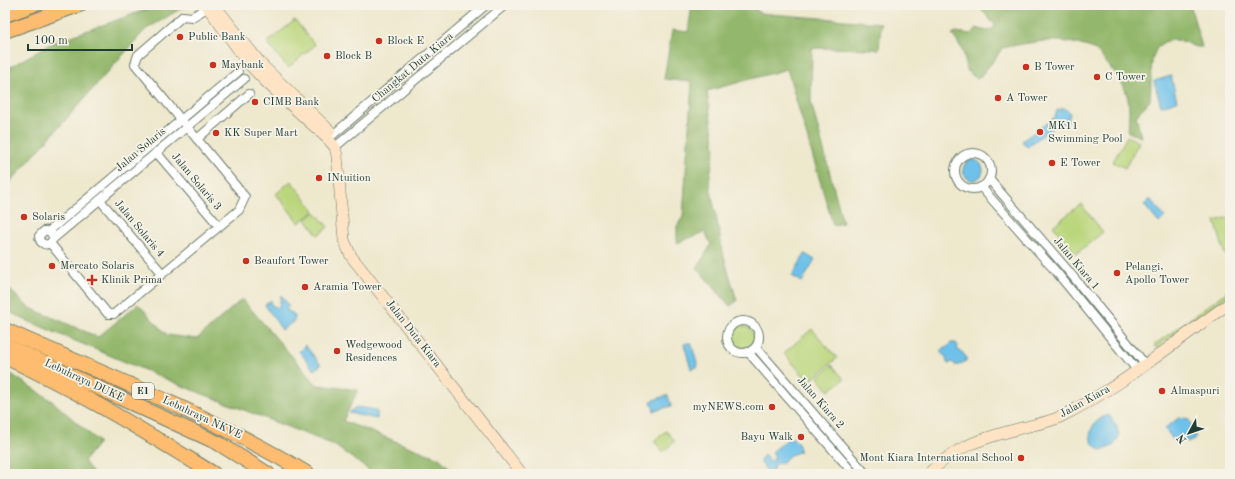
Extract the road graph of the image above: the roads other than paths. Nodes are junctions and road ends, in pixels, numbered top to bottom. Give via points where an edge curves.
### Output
1 (33, 5) edge
2 (79, 5) edge
3 (486, 5) edge
4 (505, 5) edge
5 (209, 6) edge
6 (5, 15) edge
7 (7, 32) edge
8 (238, 72) dead end
9 (244, 79) dead end
10 (250, 94) dead end
11 (181, 120) junction
12 (187, 126) junction
13 (197, 138) junction
14 (335, 144) junction
15 (156, 152) junction
16 (989, 179) junction
17 (981, 187) junction
18 (100, 200) junction
19 (219, 226) junction
20 (48, 231) junction
21 (52, 241) junction
22 (162, 274) junction
23 (1230, 303) edge
24 (5, 330) edge
25 (5, 345) edge
26 (756, 347) junction
27 (748, 352) junction
28 (5, 357) edge
29 (1141, 367) junction
30 (214, 474) edge
31 (268, 474) edge
32 (308, 474) edge
33 (522, 474) edge
34 (854, 474) edge
35 (866, 474) edge
36 (928, 474) edge

1 - 6 highway
2 - 7 highway
3 - 14 street, Changkat Duta Kiara
4 - 14 street, Changkat Duta Kiara
5 - 11 street via 192,17 183,16 138,55 135,64
5 - 14 main road via 255,63 267,83
8 - 11 street, Jalan Solaris
9 - 12 street, Jalan Solaris
10 - 13 street
11 - 12 street
11 - 20 street, Jalan Solaris
12 - 13 street
12 - 15 street, Jalan Solaris
13 - 19 street via 245,197 239,210
14 - 33 main road, Jalan Duta Kiara via 344,240 351,256
15 - 18 street, Jalan Solaris
15 - 19 street, Jalan Solaris 3
16 - 17 street
16 - 17 street via 991,168 986,158 974,153 962,156 956,166 957,178 970,188
16 - 29 street, Jalan Kiara 1 via 1066,268
17 - 29 street, Jalan Kiara 1
18 - 21 street, Jalan Solaris
18 - 22 street, Jalan Solaris 4
19 - 22 street
20 - 21 street via 52,234
20 - 21 street via 42,232 39,238 42,244 47,245
21 - 22 street via 108,314 114,314
23 - 29 main road, Jalan Kiara
24 - 32 highway, Lebuhraya NKVE / E1 via 232,432
25 - 31 highway, Lebuhraya DUKE via 218,443
26 - 27 street
26 - 27 street via 759,334 753,324 743,321 733,324 728,332 729,343 737,351
26 - 35 street, Jalan Kiara 2
27 - 34 street, Jalan Kiara 2
28 - 30 highway via 45,375 130,422
29 - 36 main road, Jalan Kiara via 1104,393 1059,417 980,439 962,447

